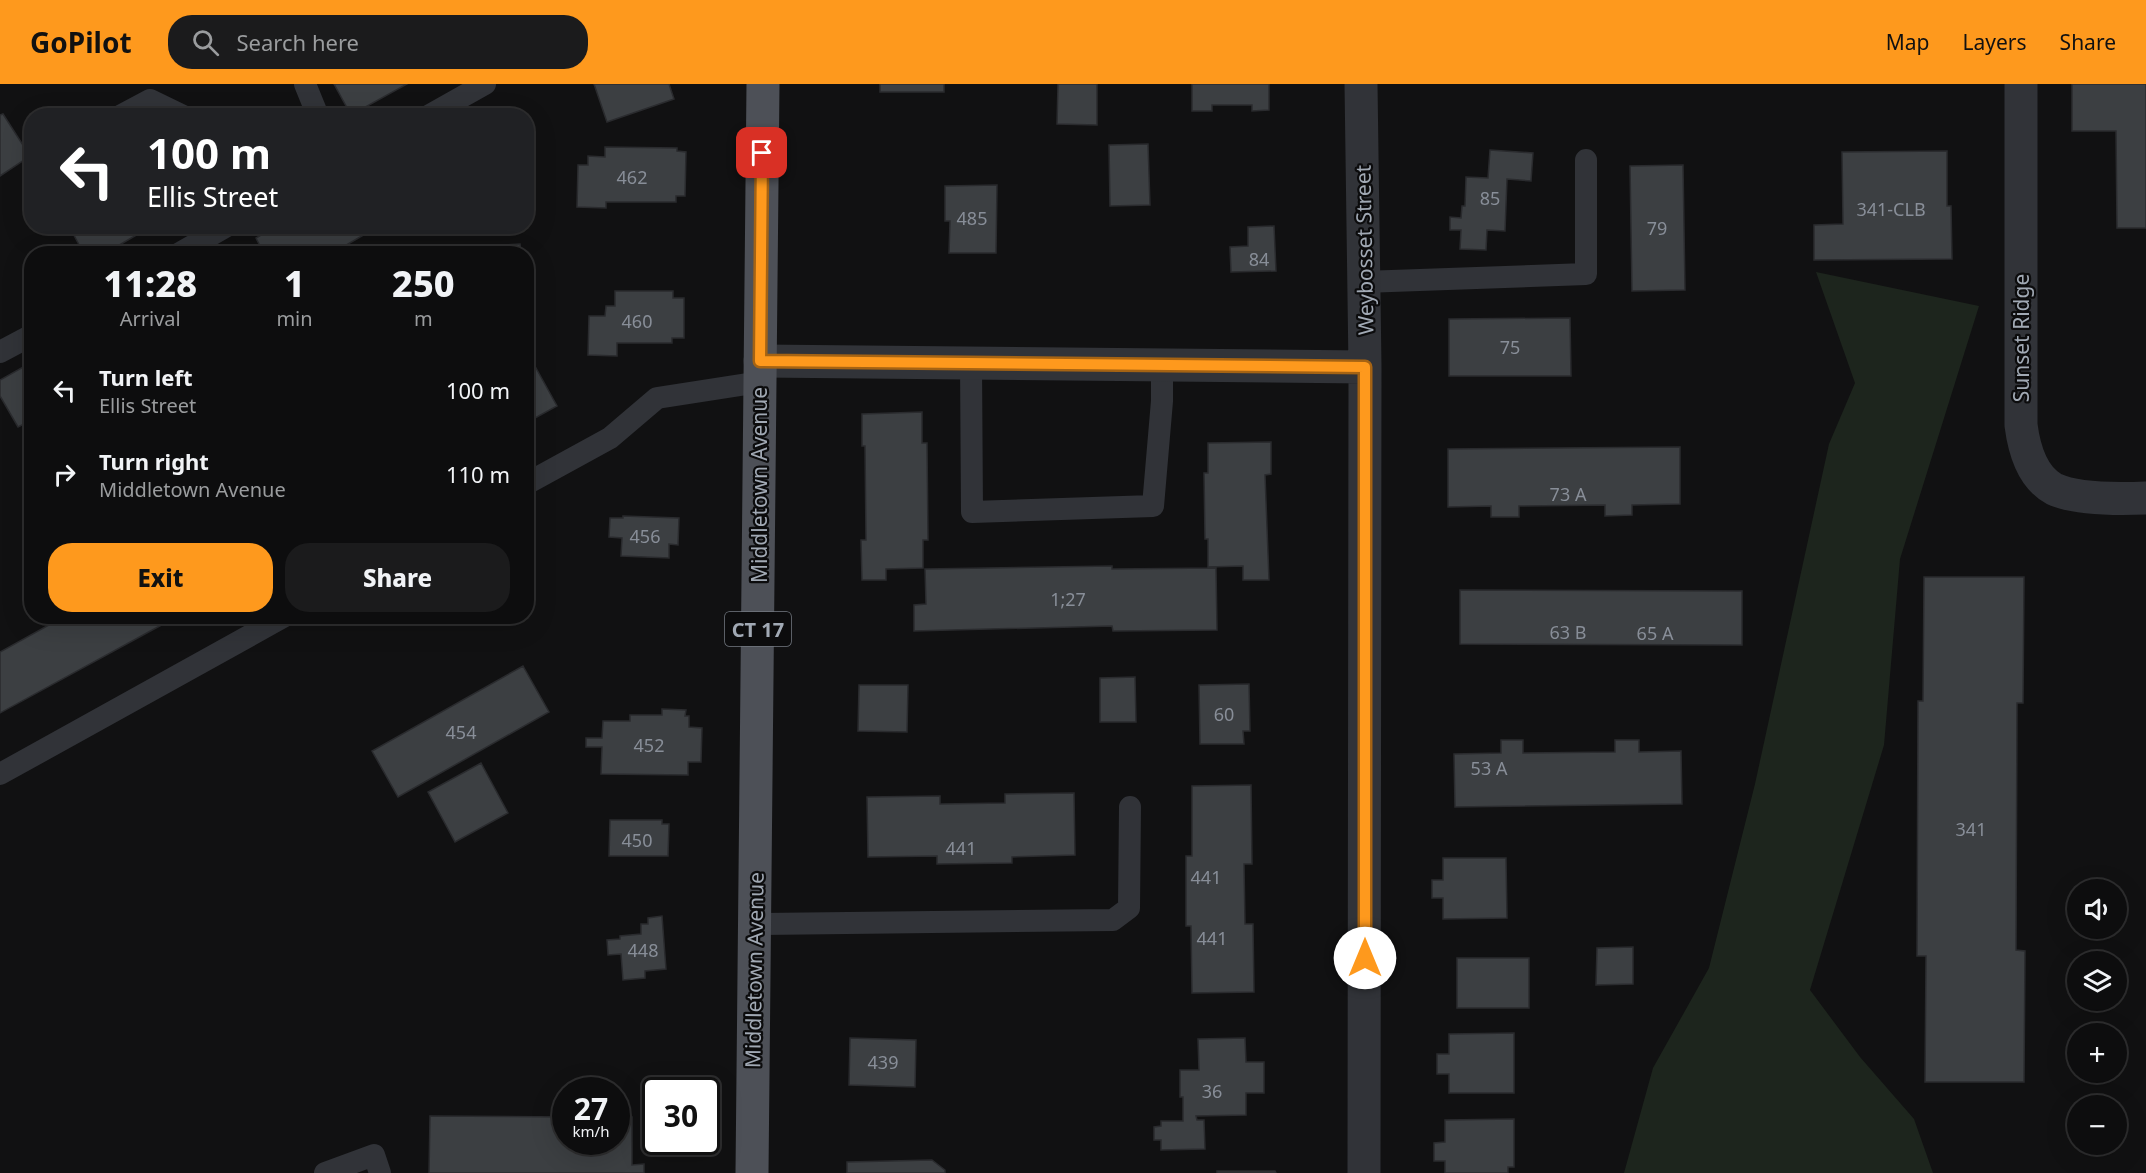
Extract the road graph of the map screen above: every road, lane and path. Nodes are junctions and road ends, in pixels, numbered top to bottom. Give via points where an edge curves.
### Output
1 (305, 84) edge
2 (485, 84) edge
3 (763, 84) edge
4 (1361, 84) edge
5 (2021, 84) edge
6 (135, 108) edge
7 (166, 108) edge
8 (315, 108) edge
9 (442, 108) edge
10 (1586, 160) dead end
11 (213, 234) edge
12 (192, 246) edge
13 (1363, 282) junction
14 (24, 339) edge
15 (0, 352) edge
16 (971, 363) junction
17 (1162, 365) junction
18 (1365, 367) junction
19 (760, 372) junction
20 (534, 480) edge
21 (2146, 498) edge
22 (271, 624) edge
23 (0, 774) edge
24 (1130, 807) dead end
25 (755, 924) junction
26 (325, 1173) edge
27 (380, 1173) edge
28 (752, 1173) edge
29 (1364, 1173) edge

1 - 8 lane
2 - 9 lane
3 - 19 main road, Middletown Avenue / CT 17
4 - 13 street, Weybosset Street
5 - 21 street, Sunset Ridge via 2021,425 2029,458 2054,489 2085,496
6 - 7 lane via 150,100
10 - 13 lane via 1586,274
11 - 12 lane
13 - 18 street, Weybosset Street
14 - 15 lane
16 - 17 street
16 - 17 lane via 972,512 1153,506
16 - 19 street
17 - 18 street
18 - 29 street, Weybosset Street
19 - 20 lane via 657,398 610,438
19 - 25 main road, Middletown Avenue / CT 17
22 - 23 lane
24 - 25 lane via 1129,908 1113,920
25 - 28 main road, Middletown Avenue / CT 17
26 - 27 lane via 374,1155

